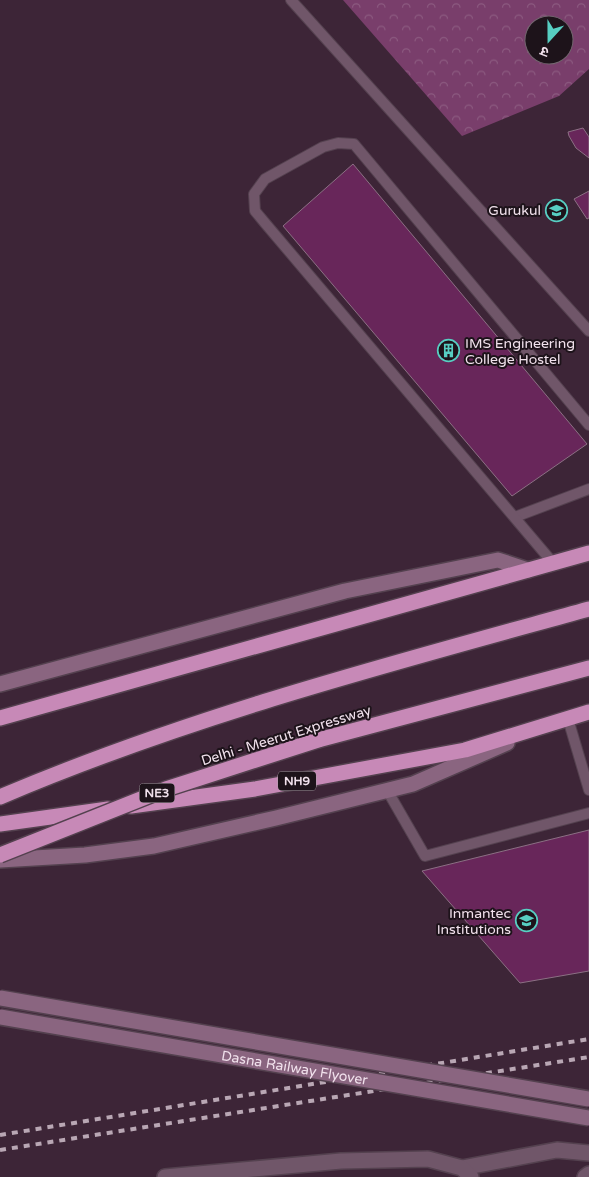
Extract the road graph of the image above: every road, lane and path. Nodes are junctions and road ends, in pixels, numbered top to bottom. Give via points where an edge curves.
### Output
1 (291, 0) edge
2 (589, 331) edge
3 (589, 425) edge
4 (589, 489) edge
5 (515, 516) junction
6 (589, 553) edge
7 (553, 563) junction
8 (528, 570) junction
9 (589, 609) edge
10 (589, 668) edge
11 (0, 684) edge
12 (589, 712) edge
13 (0, 718) edge
14 (568, 719) junction
15 (550, 724) junction
16 (387, 790) junction
17 (589, 790) edge
18 (0, 797) edge
19 (589, 813) edge
20 (0, 824) edge
21 (0, 855) edge
22 (0, 860) edge
23 (0, 998) edge
24 (0, 1017) edge
25 (589, 1099) edge
26 (589, 1118) edge
27 (589, 1153) edge
28 (466, 1173) edge
29 (589, 1174) edge
30 (165, 1177) edge
31 (586, 1177) edge

1 - 2 lane
3 - 5 lane via 354,144 338,143 323,147 265,179 254,194 255,211
4 - 5 lane
5 - 7 lane
6 - 7 highway
7 - 8 highway
8 - 11 main road via 498,560 345,591
8 - 13 highway
9 - 18 highway via 297,690 151,738 57,772
10 - 21 highway, Delhi - Meerut Expressway / NE3, bridge via 318,740 166,789
12 - 14 highway, NH9
14 - 15 highway, NH9
14 - 17 lane
15 - 16 main road via 413,784
15 - 20 highway, NH9 via 465,750 255,789
16 - 19 lane via 426,856
16 - 22 main road via 154,846 85,855
23 - 25 main road, Dasna Railway Flyover, bridge
24 - 26 main road, Dasna Railway Flyover, bridge
27 - 28 street via 557,1150
28 - 30 street via 428,1159 370,1160
29 - 31 street

